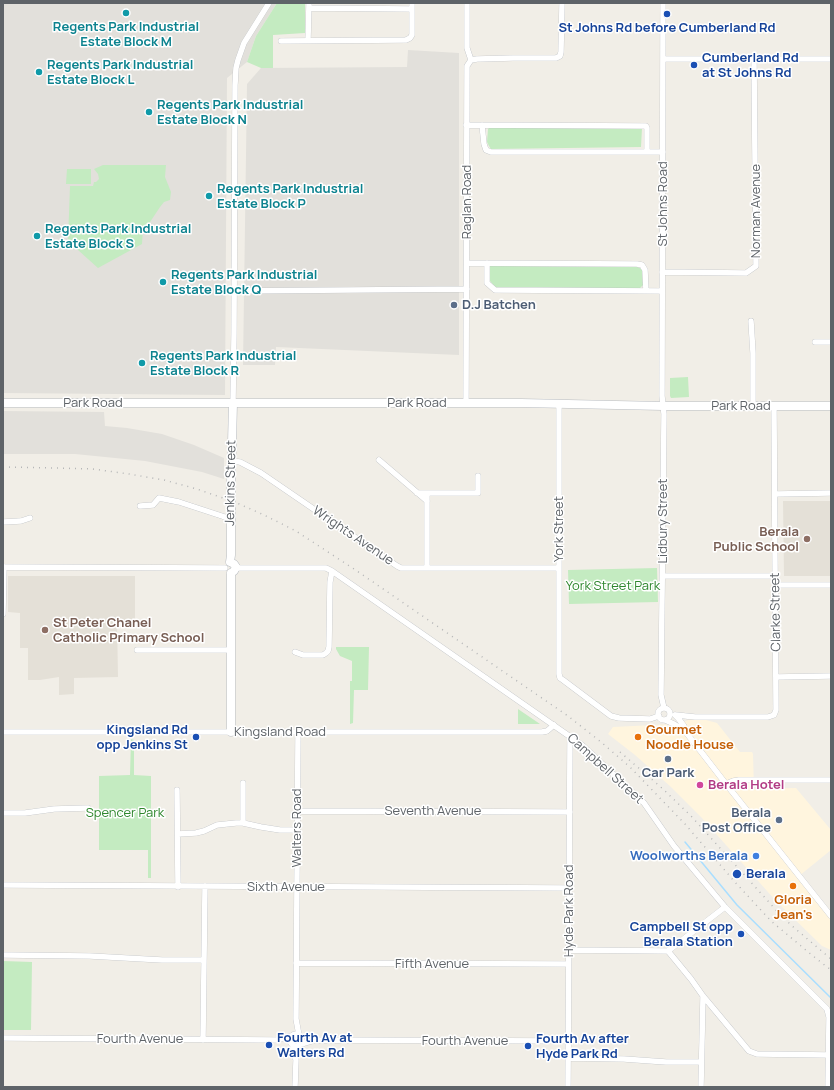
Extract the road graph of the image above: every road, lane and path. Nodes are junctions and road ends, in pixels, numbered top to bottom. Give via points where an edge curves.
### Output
1 (269, 3) edge
2 (467, 3) edge
3 (562, 3) edge
4 (663, 3) edge
5 (308, 6) edge
6 (412, 6) edge
7 (308, 40) junction
8 (281, 41) dead end
9 (663, 59) junction
10 (831, 59) edge
11 (471, 60) junction
12 (754, 60) junction
13 (466, 125) junction
14 (482, 125) junction
15 (647, 151) junction
16 (663, 152) junction
17 (467, 263) junction
18 (487, 263) junction
19 (662, 272) junction
20 (467, 289) junction
21 (234, 291) junction
22 (646, 291) junction
23 (662, 292) junction
24 (751, 321) dead end
25 (815, 342) dead end
26 (831, 342) edge
27 (3, 403) edge
28 (233, 403) junction
29 (466, 403) junction
30 (559, 404) junction
31 (663, 406) junction
32 (753, 406) junction
33 (774, 406) junction
34 (831, 406) edge
35 (379, 460) dead end
36 (231, 461) junction
37 (478, 476) dead end
38 (417, 492) junction
39 (427, 493) junction
40 (831, 493) edge
41 (775, 494) junction
42 (427, 501) junction
43 (140, 506) dead end
44 (30, 518) dead end
45 (230, 519) junction
46 (3, 522) edge
47 (3, 566) edge
48 (230, 568) junction
49 (428, 568) junction
50 (559, 568) junction
51 (332, 571) junction
52 (663, 576) junction
53 (775, 576) junction
54 (775, 585) junction
55 (831, 585) edge
56 (3, 614) edge
57 (137, 650) dead end
58 (230, 650) junction
59 (295, 652) dead end
60 (831, 676) edge
61 (776, 677) junction
62 (664, 708) junction
63 (673, 715) junction
64 (659, 716) junction
65 (695, 717) junction
66 (665, 720) junction
67 (554, 725) junction
68 (684, 728) junction
69 (3, 732) edge
70 (231, 732) junction
71 (298, 732) junction
72 (570, 736) junction
73 (831, 780) edge
74 (242, 783) dead end
75 (726, 784) junction
76 (177, 790) dead end
77 (88, 808) dead end
78 (297, 811) junction
79 (570, 812) junction
80 (3, 813) edge
81 (243, 823) junction
82 (297, 830) junction
83 (178, 834) junction
84 (3, 885) edge
85 (206, 886) junction
86 (178, 887) junction
87 (297, 887) junction
88 (569, 888) junction
89 (725, 907) junction
90 (831, 916) edge
91 (568, 950) junction
92 (668, 951) junction
93 (3, 955) edge
94 (204, 960) junction
95 (296, 963) junction
96 (568, 964) junction
97 (703, 996) junction
98 (830, 1017) edge
99 (296, 1019) junction
100 (291, 1036) junction
101 (300, 1036) junction
102 (3, 1038) edge
103 (203, 1040) junction
104 (277, 1040) junction
105 (315, 1040) junction
106 (568, 1041) junction
107 (300, 1044) junction
108 (292, 1045) junction
109 (829, 1055) junction
110 (568, 1058) junction
111 (296, 1060) junction
112 (701, 1062) junction
113 (295, 1087) edge
114 (568, 1087) edge
115 (701, 1087) edge
116 (828, 1087) edge

1 - 21 street via 244,43 237,64
2 - 11 street, Raglan Road via 467,48
3 - 11 street via 560,56
4 - 9 street, St Johns Road
5 - 6 street
5 - 7 street
6 - 7 street via 412,35 406,40
7 - 8 street
9 - 12 street
9 - 16 street, St Johns Road
10 - 12 street
11 - 13 street, Raglan Road via 467,66
12 - 19 street, Norman Avenue via 756,266 746,273
13 - 14 street
13 - 17 street, Raglan Road
14 - 15 street via 486,150 491,152
14 - 15 street via 646,126
15 - 16 street
16 - 19 street, St Johns Road
17 - 18 street
17 - 20 street, Raglan Road
18 - 22 street via 487,283 494,290
18 - 22 street via 637,264 642,265 645,270
19 - 23 street, St Johns Road
20 - 21 street
20 - 29 street, Raglan Road
21 - 28 street
22 - 23 street
23 - 31 street, St Johns Road
24 - 32 street
25 - 26 street
27 - 28 main road, Park Road
28 - 29 main road, Park Road
28 - 36 main road, Jenkins Street
29 - 30 main road, Park Road
30 - 31 main road, Park Road
30 - 50 street, York Street
31 - 32 main road, Park Road
31 - 52 street, Lidbury Street
32 - 33 main road, Park Road
33 - 34 main road, Park Road
33 - 41 street, Clarke Street
35 - 38 street
36 - 45 main road, Jenkins Street, bridge
36 - 49 street, Wrights Avenue via 240,462 261,473 397,566
37 - 39 street via 478,493
38 - 39 street
38 - 42 street
39 - 42 street
40 - 41 street
41 - 53 street, Clarke Street
42 - 49 street
43 - 45 street via 153,506 158,498 179,502
44 - 46 street
45 - 48 main road, Jenkins Street
47 - 48 street, Campbell Street
47 - 56 street
48 - 51 street, Campbell Street via 326,568
48 - 58 main road, Jenkins Street
49 - 50 street, Wrights Avenue
50 - 64 street, York Street via 560,678 611,716 650,719
51 - 59 street via 328,651 323,655 303,655
51 - 67 street, Campbell Street
52 - 53 street
52 - 62 street, Lidbury Street
53 - 54 street, Clarke Street
54 - 55 street
54 - 61 street, Clarke Street
57 - 58 street
58 - 70 main road, Jenkins Street
60 - 61 street
61 - 65 street, Clarke Street via 776,713 771,716
62 - 63 street
62 - 64 street via 659,711
63 - 65 street, Clarke Street
63 - 66 street
63 - 68 street
64 - 66 street
65 - 68 street via 686,721
66 - 68 street
67 - 71 street, Kingsland Road via 542,732
67 - 72 street, Campbell Street
68 - 75 street
69 - 70 street, Kingsland Road
70 - 71 street, Kingsland Road
71 - 78 street, Walters Road
72 - 79 street, Hyde Park Road
72 - 89 street, Campbell Street via 582,744 644,803 674,846
73 - 75 street via 739,780
74 - 81 street
75 - 90 street
76 - 83 street
77 - 80 street
78 - 79 street, Seventh Avenue
78 - 82 street, Walters Road
79 - 88 street, Hyde Park Road
81 - 82 street via 280,830
81 - 83 street via 217,825 200,832
82 - 87 street, Walters Road
83 - 86 street
84 - 86 street, Sixth Avenue
85 - 86 street, Sixth Avenue
85 - 87 street, Sixth Avenue
85 - 94 street
87 - 88 street, Sixth Avenue
87 - 95 street, Walters Road
88 - 91 street, Hyde Park Road
89 - 92 street
89 - 98 street, Campbell Street via 826,1007
91 - 92 street
91 - 96 street, Hyde Park Road
92 - 97 street
93 - 94 street
94 - 103 street
95 - 96 street, Fifth Avenue
95 - 99 street, Walters Road
96 - 106 street, Hyde Park Road
97 - 109 street via 749,1050 757,1054
97 - 112 street
98 - 109 street, Campbell Street
99 - 100 street, Walters Road
99 - 101 street, Walters Road
100 - 101 street
100 - 104 street, Fourth Avenue
100 - 108 street
101 - 105 street, Fourth Avenue
101 - 107 street
102 - 103 street, Fourth Avenue
103 - 104 street, Fourth Avenue
104 - 108 street, Fourth Avenue
105 - 106 street, Fourth Avenue
105 - 107 street, Fourth Avenue
106 - 110 street, Hyde Park Road
107 - 108 street
107 - 111 street
108 - 111 street
109 - 116 street, Campbell Street
110 - 112 street
110 - 114 street, Hyde Park Road
111 - 113 street
112 - 115 street

